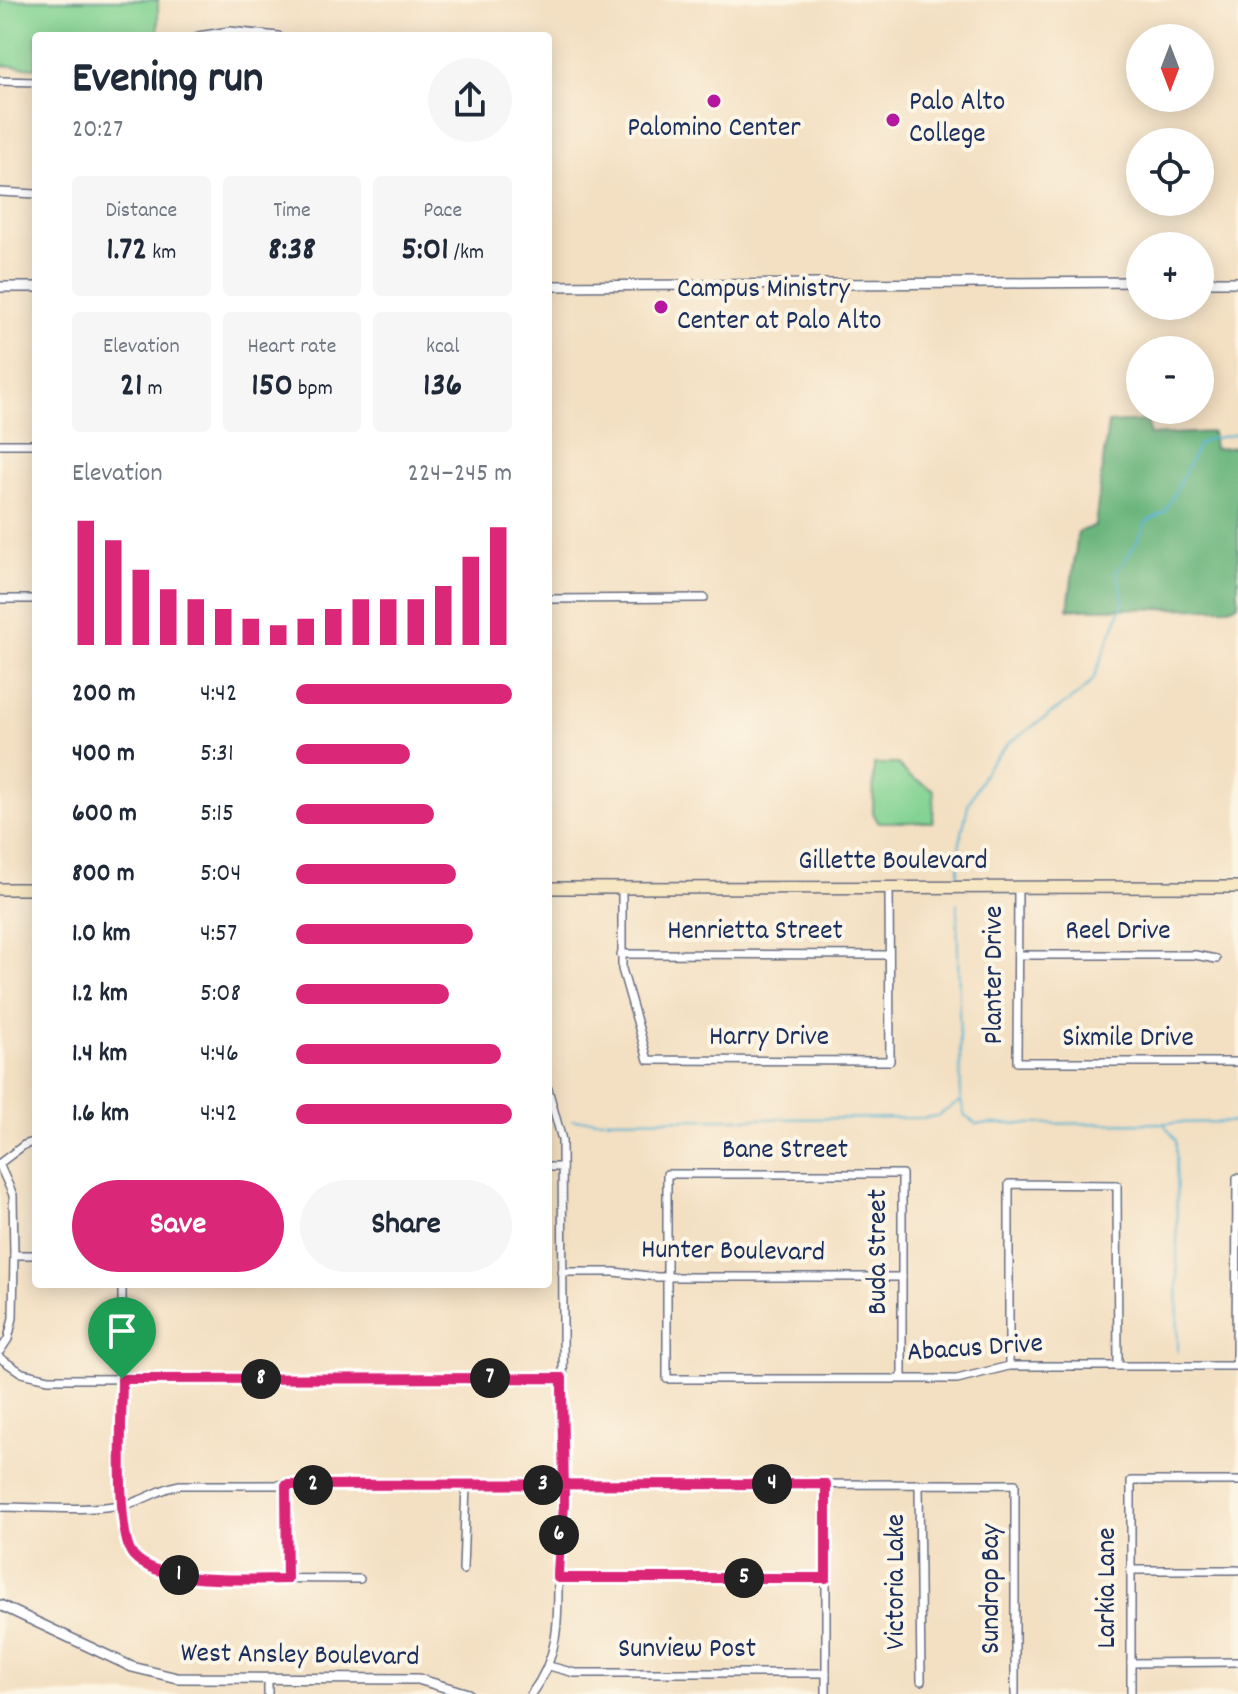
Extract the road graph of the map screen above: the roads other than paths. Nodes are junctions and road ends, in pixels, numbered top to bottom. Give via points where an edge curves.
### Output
1 (0, 81) edge
2 (32, 82) edge
3 (0, 192) edge
4 (32, 194) edge
5 (1126, 282) edge
6 (1214, 282) edge
7 (1238, 282) edge
8 (552, 286) edge
9 (0, 287) edge
10 (32, 287) edge
11 (0, 444) edge
12 (32, 444) edge
13 (704, 598) dead end
14 (0, 599) edge
15 (32, 599) edge
16 (552, 599) edge
17 (622, 887) junction
18 (889, 887) junction
19 (1018, 887) junction
20 (1238, 887) edge
21 (552, 888) edge
22 (0, 889) edge
23 (32, 889) edge
24 (621, 954) junction
25 (889, 955) junction
26 (1019, 955) junction
27 (1216, 959) dead end
28 (1017, 1062) joint
29 (1238, 1062) edge
30 (552, 1102) edge
31 (32, 1142) edge
32 (0, 1164) edge
33 (552, 1167) edge
34 (562, 1167) junction
35 (902, 1174) joint
36 (1237, 1178) edge
37 (14, 1255) junction
38 (32, 1255) edge
39 (562, 1272) junction
40 (667, 1277) junction
41 (902, 1277) junction
42 (122, 1288) edge
43 (0, 1351) edge
44 (0, 1358) edge
45 (1009, 1366) junction
46 (1118, 1366) junction
47 (1237, 1366) edge
48 (562, 1378) junction
49 (122, 1379) junction
50 (902, 1379) junction
51 (1238, 1481) edge
52 (826, 1484) junction
53 (919, 1484) junction
54 (286, 1485) junction
55 (466, 1485) junction
56 (563, 1485) junction
57 (122, 1505) junction
58 (0, 1507) edge
59 (463, 1570) dead end
60 (1131, 1570) junction
61 (1238, 1570) edge
62 (558, 1578) junction
63 (826, 1578) junction
64 (287, 1579) junction
65 (360, 1579) dead end
66 (0, 1605) edge
67 (1238, 1662) edge
68 (1131, 1663) junction
69 (549, 1666) junction
70 (826, 1673) junction
71 (268, 1679) junction
72 (921, 1681) dead end
73 (268, 1694) edge
74 (468, 1694) edge
75 (531, 1694) edge
76 (826, 1694) edge
77 (1015, 1694) edge
78 (1131, 1694) edge

1 - 2 street
3 - 4 street
5 - 8 street
6 - 7 street
9 - 10 street
11 - 12 street
13 - 16 street
14 - 15 street
17 - 18 main road, Gillette Boulevard
17 - 21 main road, Gillette Boulevard
17 - 24 street
18 - 19 main road, Gillette Boulevard
18 - 25 street
19 - 20 main road, Gillette Boulevard
19 - 26 street, Planter Drive
22 - 23 main road
24 - 25 street, Henrietta Street
24 - 25 street, Harry Drive via 624,982 648,1060 890,1061
26 - 27 street, Reel Drive
26 - 28 street, Planter Drive
28 - 29 street, Sixmile Drive
30 - 34 street via 560,1127
31 - 32 street
32 - 37 street via 13,1195
33 - 34 street
34 - 39 street
35 - 40 street, Bane Street via 667,1174
35 - 41 street, Buda Street
36 - 47 street
37 - 38 street
37 - 43 street via 13,1318
39 - 40 street, Hunter Boulevard
39 - 48 street
40 - 41 street, Hunter Boulevard
40 - 50 street, Abacus Drive via 667,1379
41 - 50 street, Buda Street
42 - 49 street
44 - 49 street via 35,1377
45 - 46 street, Abacus Drive
45 - 46 street via 1009,1184 1117,1185
45 - 50 street, Abacus Drive via 957,1379
46 - 47 street, Abacus Drive
48 - 49 street
48 - 56 street
49 - 57 street
51 - 60 street, Larkia Lane via 1131,1481
52 - 53 street
52 - 56 street
52 - 63 street
53 - 72 street, Victoria Lake
53 - 77 street, Sundrop Bay via 1015,1484
54 - 55 street
54 - 57 street via 180,1485
54 - 64 street
55 - 56 street
55 - 59 street
56 - 62 street
57 - 58 street
57 - 64 street via 126,1544 150,1566 198,1578
60 - 61 street
60 - 68 street, Larkia Lane
62 - 63 street
62 - 69 street
63 - 70 street
64 - 65 street
66 - 71 street, West Ansley Boulevard via 148,1672 202,1680
67 - 68 street
68 - 78 street, Larkia Lane
69 - 70 street, Sunview Post via 575,1673
69 - 75 street
70 - 76 street
71 - 73 street
71 - 74 street, West Ansley Boulevard via 418,1679

